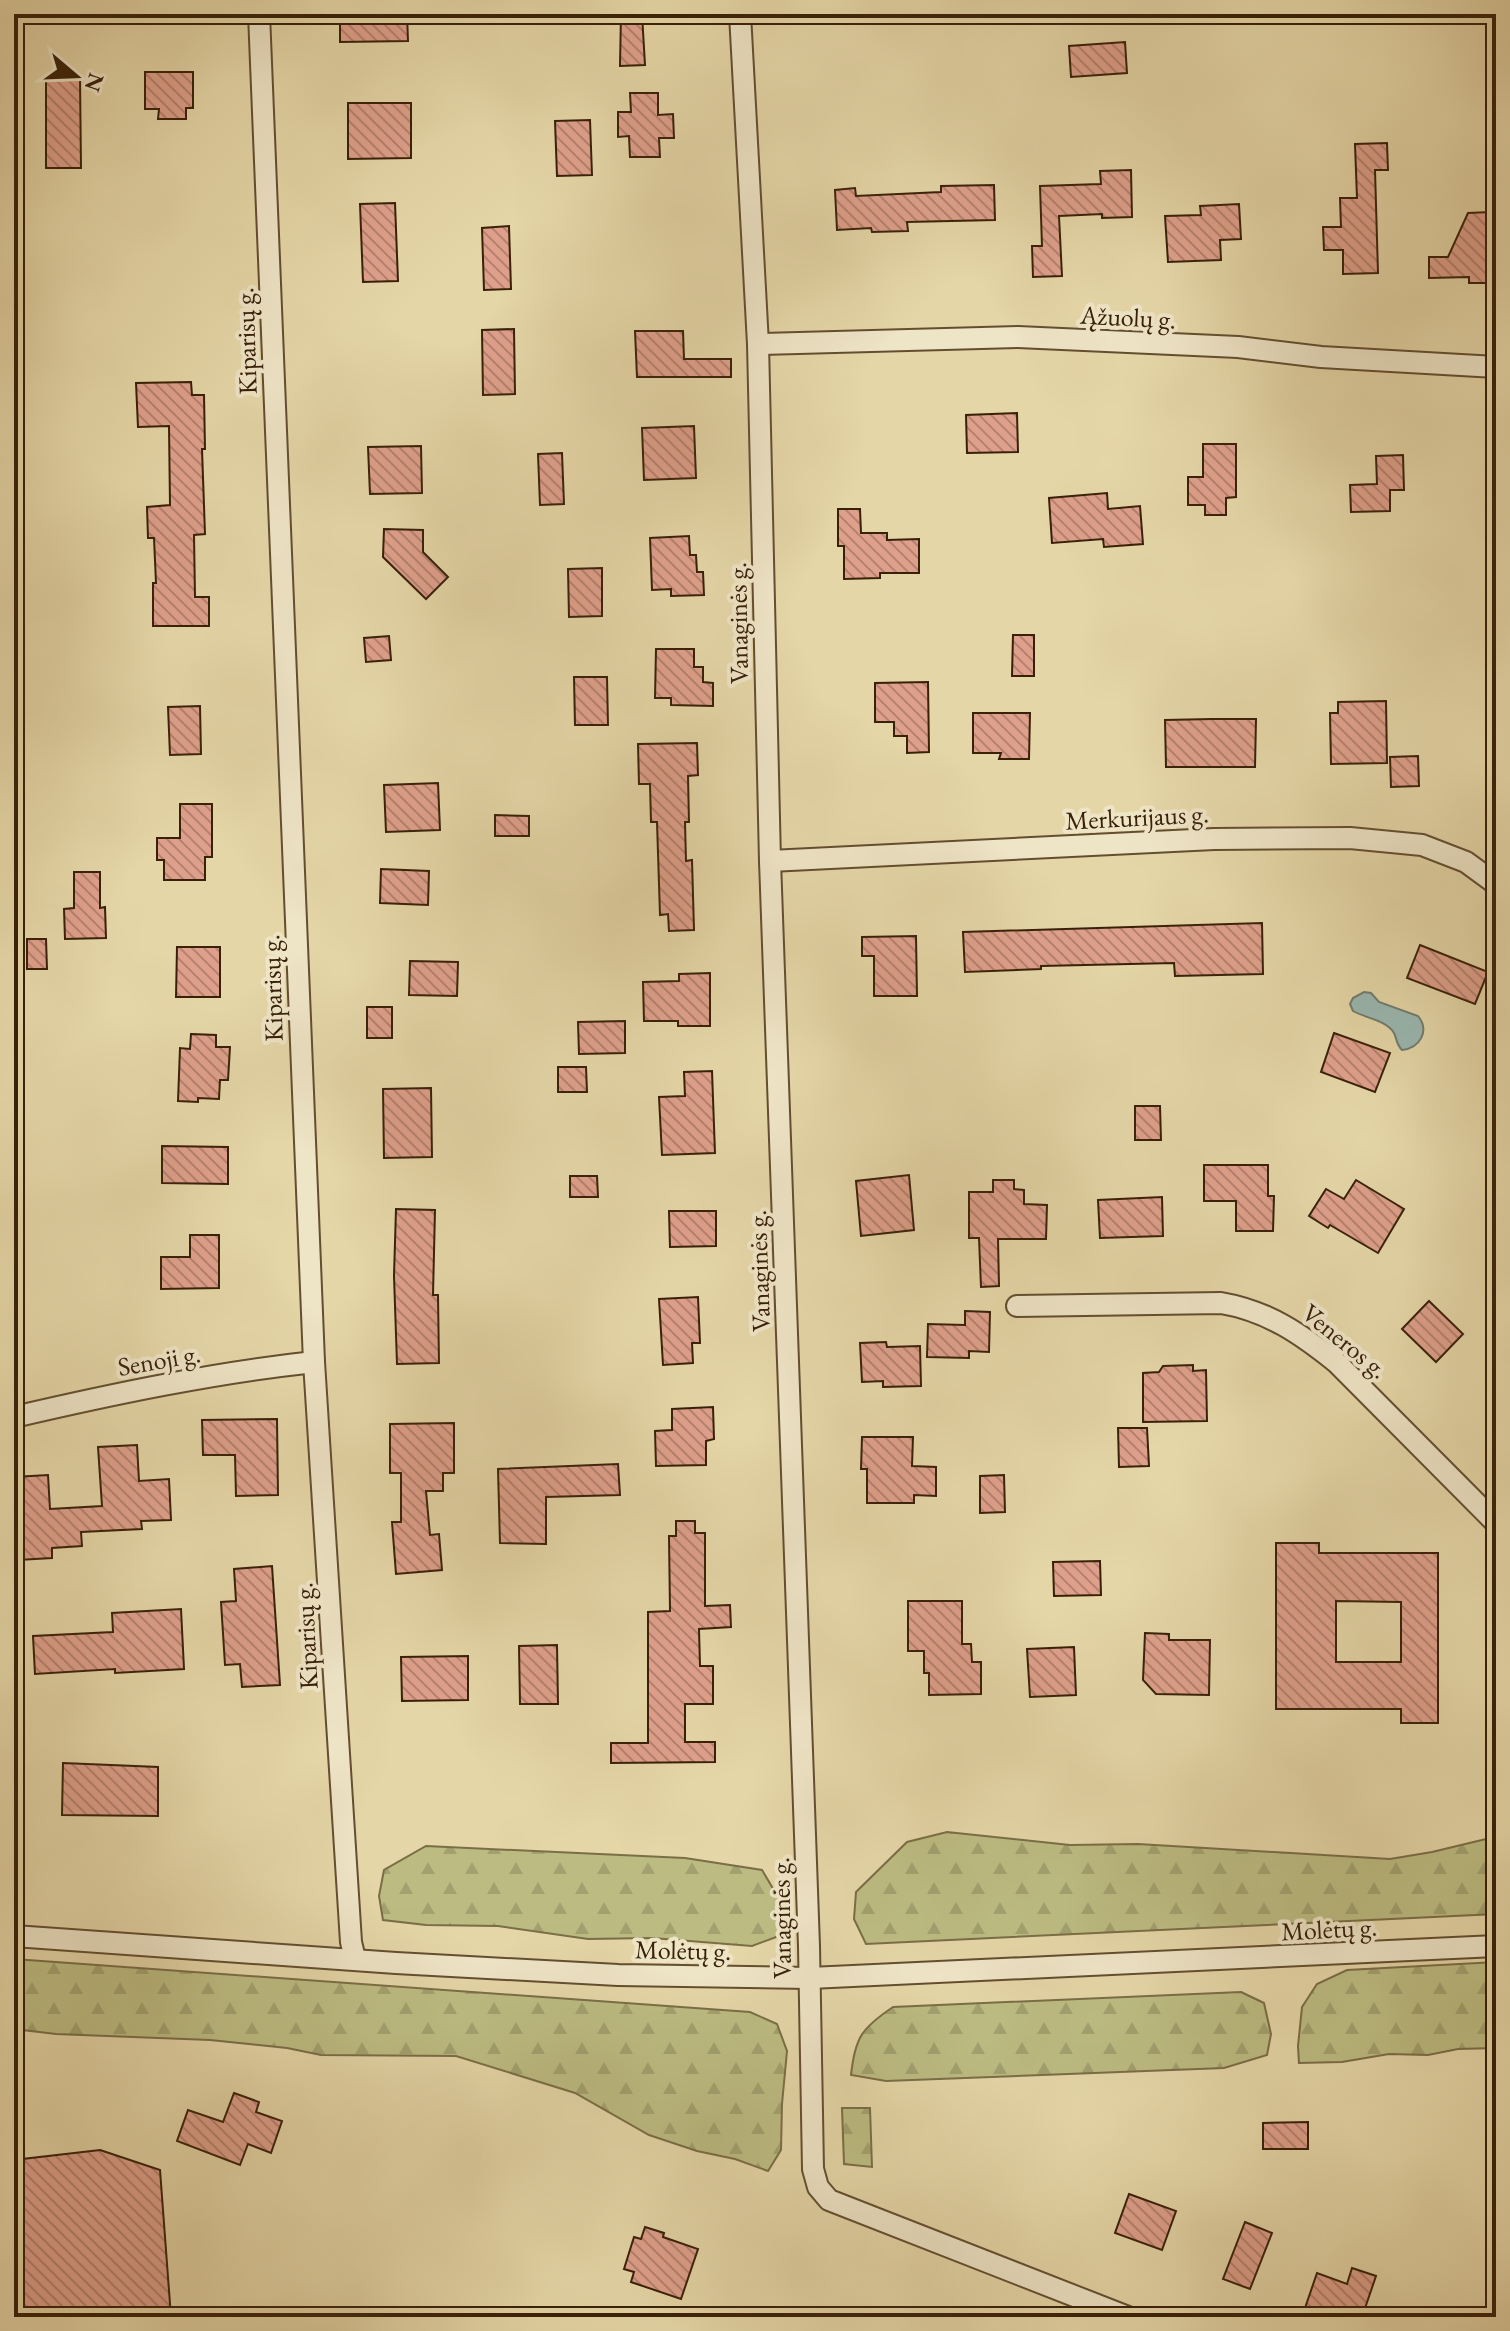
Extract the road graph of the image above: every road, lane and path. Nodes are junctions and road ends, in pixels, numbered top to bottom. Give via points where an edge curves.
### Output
1 (259, 14) edge
2 (740, 14) edge
3 (758, 344) junction
4 (1496, 367) edge
5 (770, 861) junction
6 (1496, 884) edge
7 (1017, 1306) dead end
8 (314, 1362) junction
9 (14, 1417) edge
10 (1496, 1523) edge
11 (14, 1936) edge
12 (1496, 1946) edge
13 (355, 1959) junction
14 (810, 1978) junction
15 (1128, 2317) edge

1 - 8 street, Kiparisų g.
2 - 3 street, Vanaginės g.
3 - 4 street, Ąžuolų g. via 1018,337
3 - 5 street, Vanaginės g.
5 - 6 street, Merkurijaus g. via 1214,839 1350,838 1422,845 1466,862
5 - 14 street, Vanaginės g.
7 - 10 street, Veneros g. via 1221,1303 1268,1315 1337,1363
8 - 9 street, Senoji g. via 131,1391
8 - 13 street, Kiparisų g.
11 - 13 street, Molėtų g.
12 - 14 street, Molėtų g.
13 - 14 street, Molėtų g. via 618,1975
14 - 15 street, Vanaginės g. via 813,2169 829,2200

